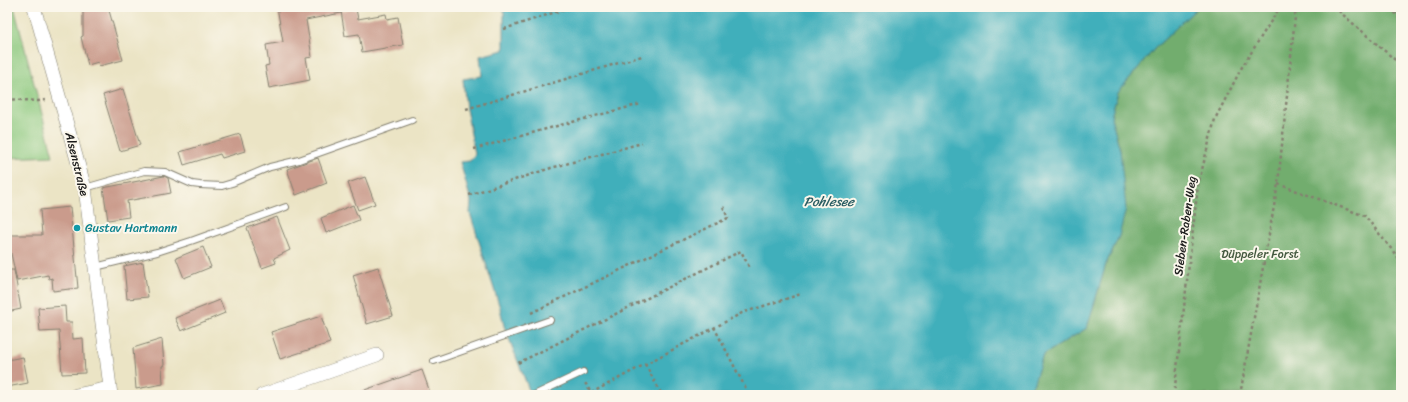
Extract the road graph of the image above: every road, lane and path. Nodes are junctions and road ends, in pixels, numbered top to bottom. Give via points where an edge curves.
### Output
1 (34, 7) edge
2 (549, 7) edge
3 (571, 7) edge
4 (1280, 7) edge
5 (1296, 7) edge
6 (1334, 7) edge
7 (1391, 7) edge
8 (557, 12) junction
9 (1401, 22) edge
10 (504, 29) dead end
11 (642, 56) dead end
12 (1401, 65) edge
13 (59, 98) junction
14 (7, 99) edge
15 (641, 104) dead end
16 (466, 109) dead end
17 (412, 120) dead end
18 (642, 143) dead end
19 (474, 149) dead end
20 (1278, 184) junction
21 (85, 188) junction
22 (469, 195) dead end
23 (722, 204) dead end
24 (286, 207) dead end
25 (1401, 261) edge
26 (95, 267) junction
27 (750, 267) dead end
28 (801, 294) dead end
29 (525, 316) dead end
30 (550, 320) dead end
31 (714, 328) junction
32 (377, 355) dead end
33 (434, 361) dead end
34 (518, 363) dead end
35 (645, 364) junction
36 (583, 372) dead end
37 (580, 387) dead end
38 (300, 389) edge
39 (110, 392) edge
40 (592, 394) edge
41 (76, 395) edge
42 (262, 395) edge
43 (534, 395) edge
44 (662, 395) edge
45 (748, 395) edge
46 (1174, 395) edge
47 (1240, 395) edge

1 - 13 street, Alsenstraße
2 - 8 path
3 - 8 path
4 - 46 path, Sieben-Raben-Weg via 1242,67 1215,119 1198,185
5 - 20 path
6 - 12 path
7 - 9 path
8 - 10 path
11 - 16 path
13 - 14 path via 38,101
13 - 21 street, Alsenstraße
15 - 19 path
17 - 21 lane via 299,160 270,167 232,184 200,185 165,172 144,171
18 - 22 path via 551,168
20 - 25 path via 1365,216
20 - 47 path
21 - 26 street, Alsenstraße
23 - 29 path via 728,218
24 - 26 lane via 157,252
26 - 39 street, Alsenstraße
27 - 34 path via 741,251
28 - 31 path via 742,313
30 - 33 lane
31 - 35 path
31 - 45 path
32 - 38 street
35 - 40 path
35 - 44 path
36 - 43 lane
37 - 40 path via 586,384
38 - 42 street
39 - 41 street

